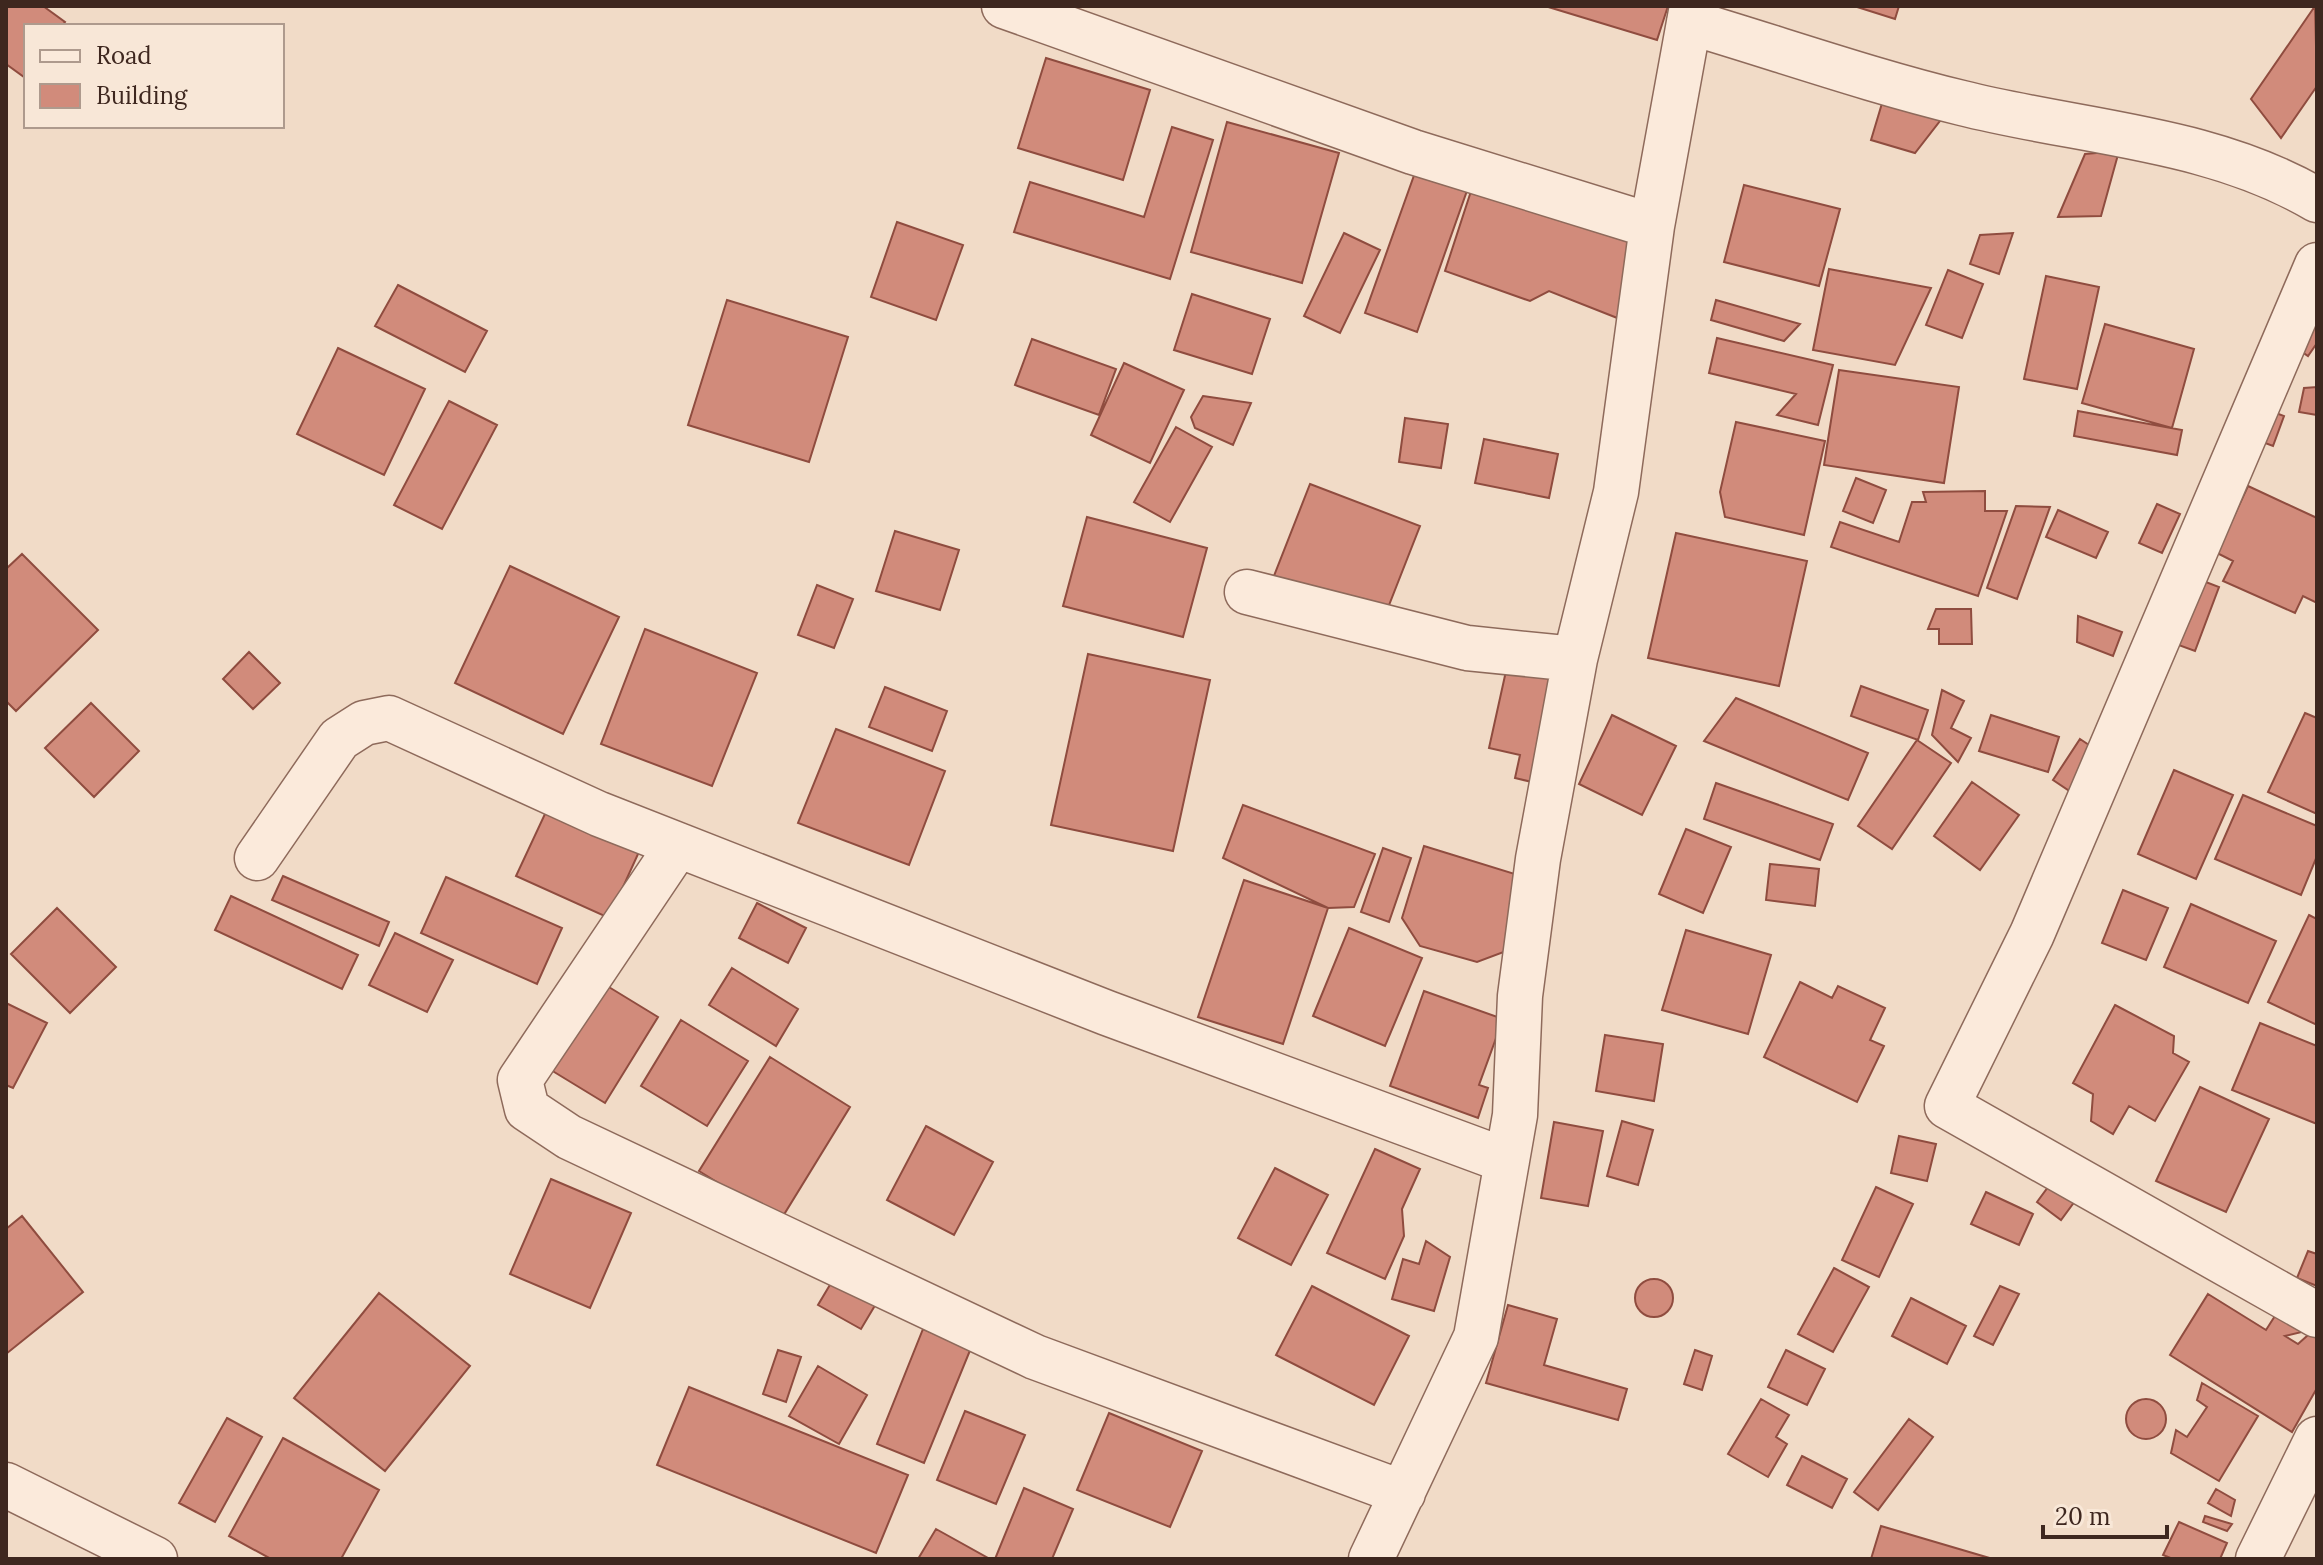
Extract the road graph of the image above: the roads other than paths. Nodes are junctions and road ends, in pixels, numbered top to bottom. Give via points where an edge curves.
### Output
1 (1004, 6) edge
2 (1690, 14) edge
3 (2317, 200) edge
4 (1652, 226) junction
5 (2317, 265) edge
6 (1247, 592) dead end
7 (1575, 659) junction
8 (678, 845) junction
9 (257, 858) dead end
10 (1507, 1161) junction
11 (2317, 1315) edge
12 (2317, 1439) edge
13 (6, 1485) edge
14 (1403, 1493) junction
15 (155, 1559) edge
16 (1371, 1559) edge
17 (2258, 1559) edge

1 - 4 street via 1413,152
2 - 3 street via 1964,104 2089,126 2233,162 2285,181
2 - 4 street
4 - 7 street via 1616,492
5 - 11 street via 2032,934 1947,1106
6 - 7 street via 1467,648
7 - 10 street via 1538,859
8 - 9 street via 389,718 364,723 339,739
8 - 10 street via 1107,1013
8 - 14 street via 520,1080 527,1109 569,1137 1035,1357
10 - 14 street via 1476,1337
12 - 17 street
13 - 15 street
14 - 16 street

